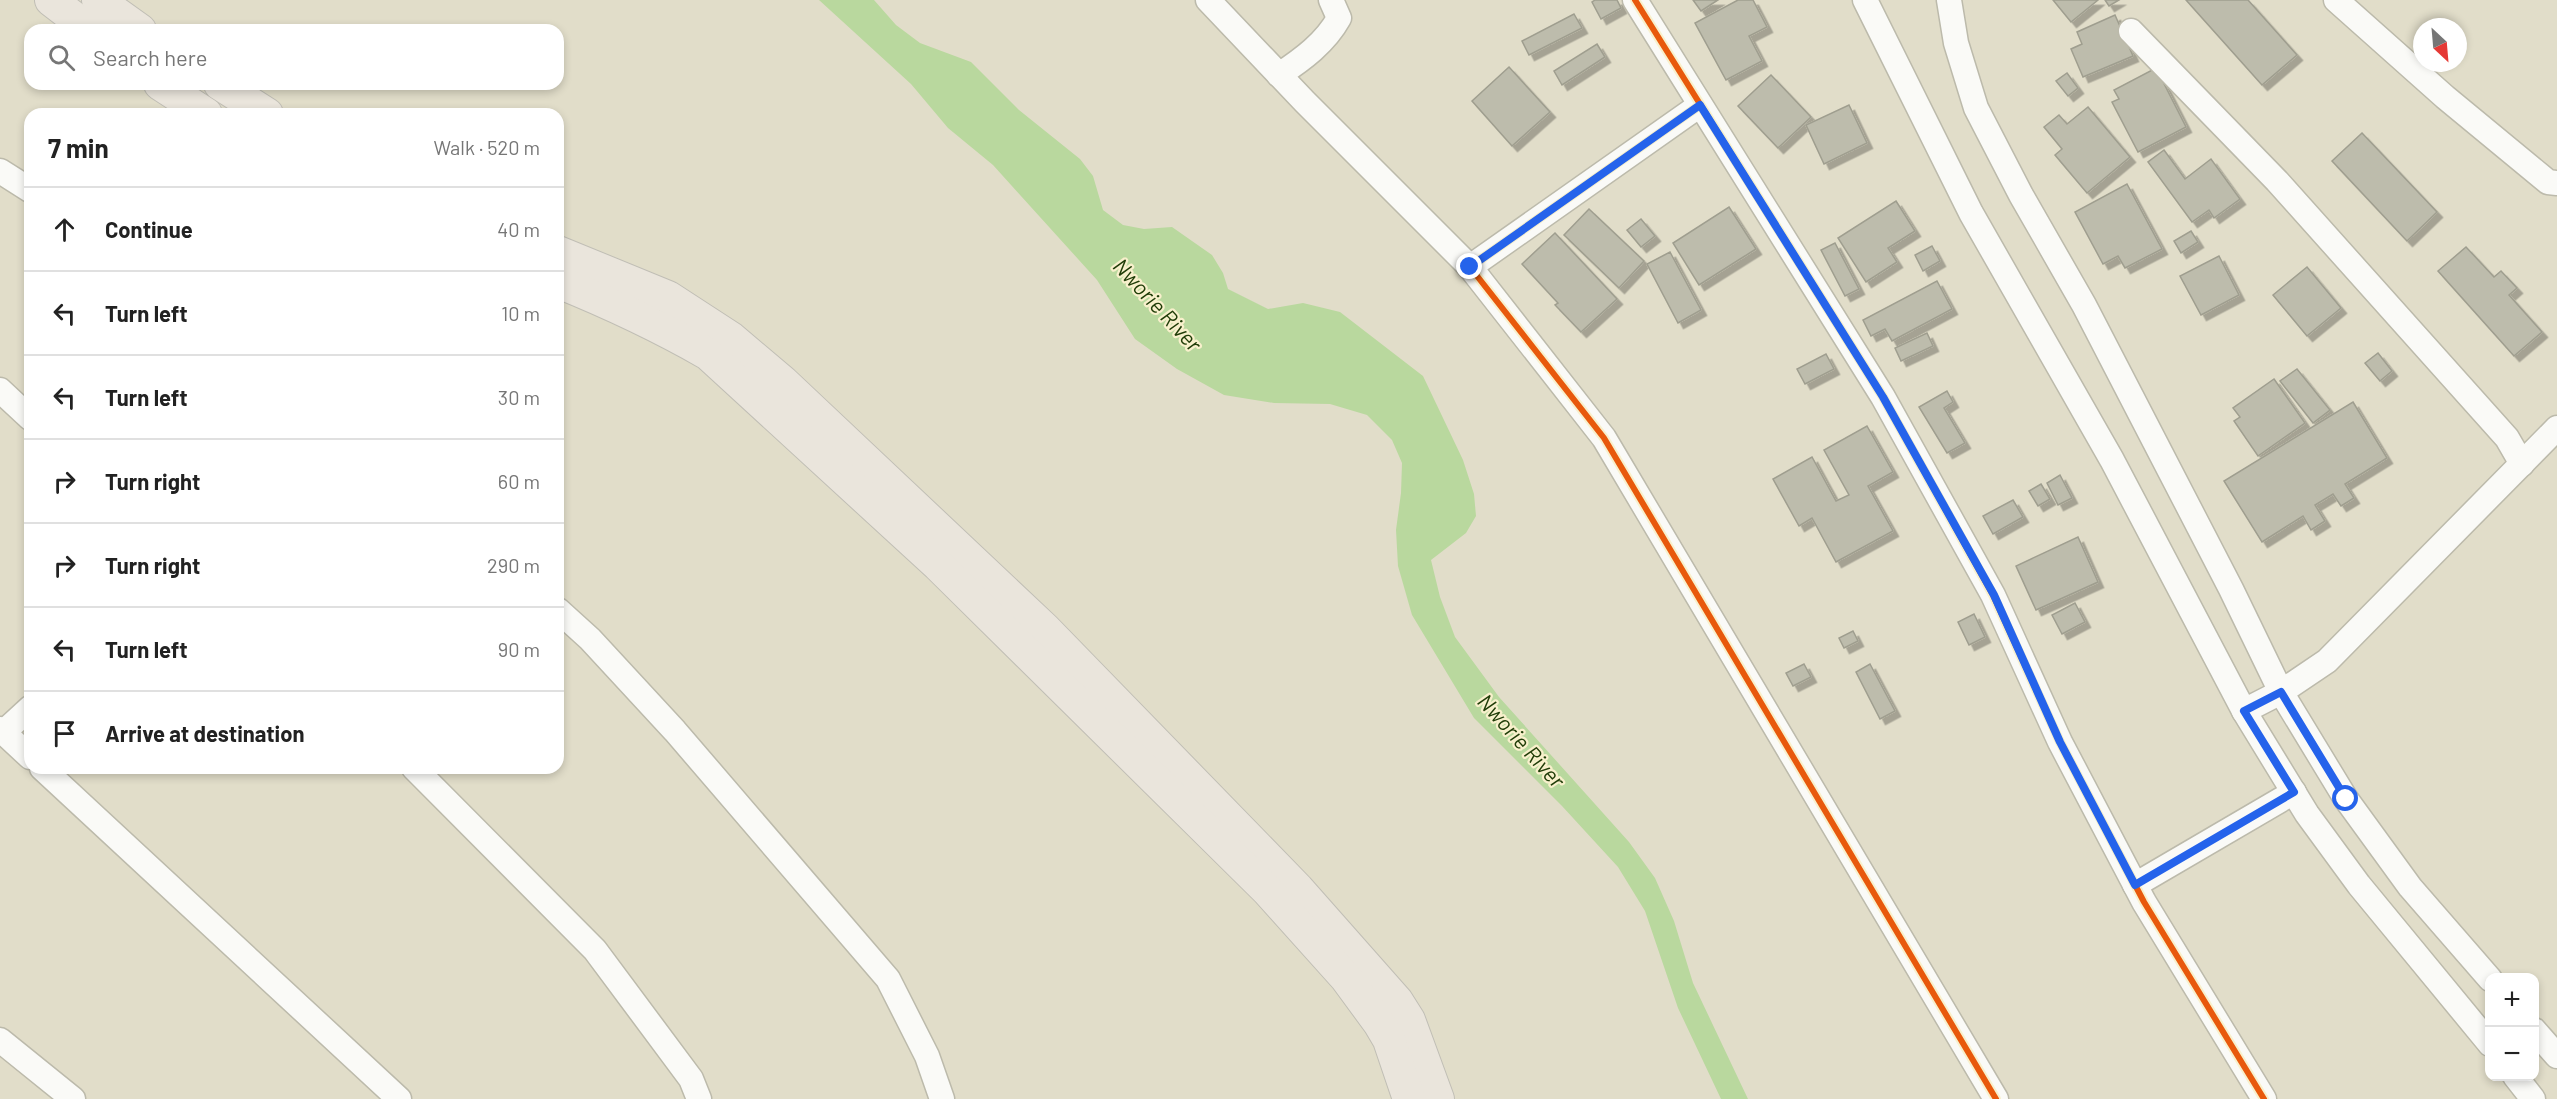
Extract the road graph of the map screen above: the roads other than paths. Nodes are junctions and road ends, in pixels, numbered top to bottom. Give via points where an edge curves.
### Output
1 (51, 0) edge
2 (98, 0) edge
3 (1208, 0) edge
4 (1331, 0) edge
5 (1635, 0) edge
6 (1864, 0) edge
7 (1949, 0) edge
8 (2336, 0) edge
9 (82, 24) edge
10 (132, 24) edge
11 (2131, 31) dead end
12 (1279, 75) junction
13 (169, 90) edge
14 (229, 90) edge
15 (1700, 105) junction
16 (197, 108) edge
17 (258, 108) edge
18 (0, 171) edge
19 (2557, 183) edge
20 (24, 186) edge
21 (564, 254) edge
22 (1470, 267) junction
23 (564, 284) edge
24 (0, 390) edge
25 (24, 412) edge
26 (2557, 428) edge
27 (2522, 464) junction
28 (564, 615) edge
29 (2281, 692) junction
30 (2244, 711) junction
31 (24, 713) edge
32 (2, 731) edge
33 (24, 751) edge
34 (48, 774) edge
35 (420, 774) edge
36 (2294, 792) junction
37 (2135, 885) junction
38 (2485, 973) edge
39 (2539, 1035) edge
40 (2485, 1038) edge
41 (0, 1040) edge
42 (2557, 1056) edge
43 (2519, 1081) edge
44 (73, 1099) edge
45 (399, 1099) edge
46 (699, 1099) edge
47 (942, 1099) edge
48 (1409, 1099) edge
49 (1438, 1099) edge
50 (1996, 1099) edge
51 (2264, 1099) edge
52 (2533, 1099) edge

1 - 9 main road
2 - 10 main road
3 - 12 street
4 - 12 street via 1339,18 1334,27 1316,48
5 - 15 street
6 - 30 street via 1971,213 2112,460
7 - 29 street via 1956,43 1976,108 2089,315
8 - 19 street via 2445,97 2548,182
11 - 27 street via 2277,181 2507,438
12 - 22 street
13 - 16 main road
14 - 17 main road
15 - 22 street
15 - 37 street via 1883,397 1994,595 2060,742
18 - 20 street
21 - 49 main road via 668,297 731,338 783,382 1045,629 1298,889 1396,1001 1409,1020
22 - 50 street via 1604,438
23 - 48 main road via 616,305 708,354 938,565 1215,837 1346,978 1389,1040
24 - 25 street
26 - 27 street
27 - 29 street via 2327,661
28 - 47 street via 675,731 888,980 927,1056
29 - 30 street
29 - 38 street via 2346,799 2410,887
30 - 36 street
31 - 32 street
32 - 33 street
34 - 45 street
35 - 46 street via 595,950 691,1079
36 - 37 street
36 - 40 street via 2359,885
37 - 51 street
39 - 42 street
41 - 44 street
43 - 52 street

